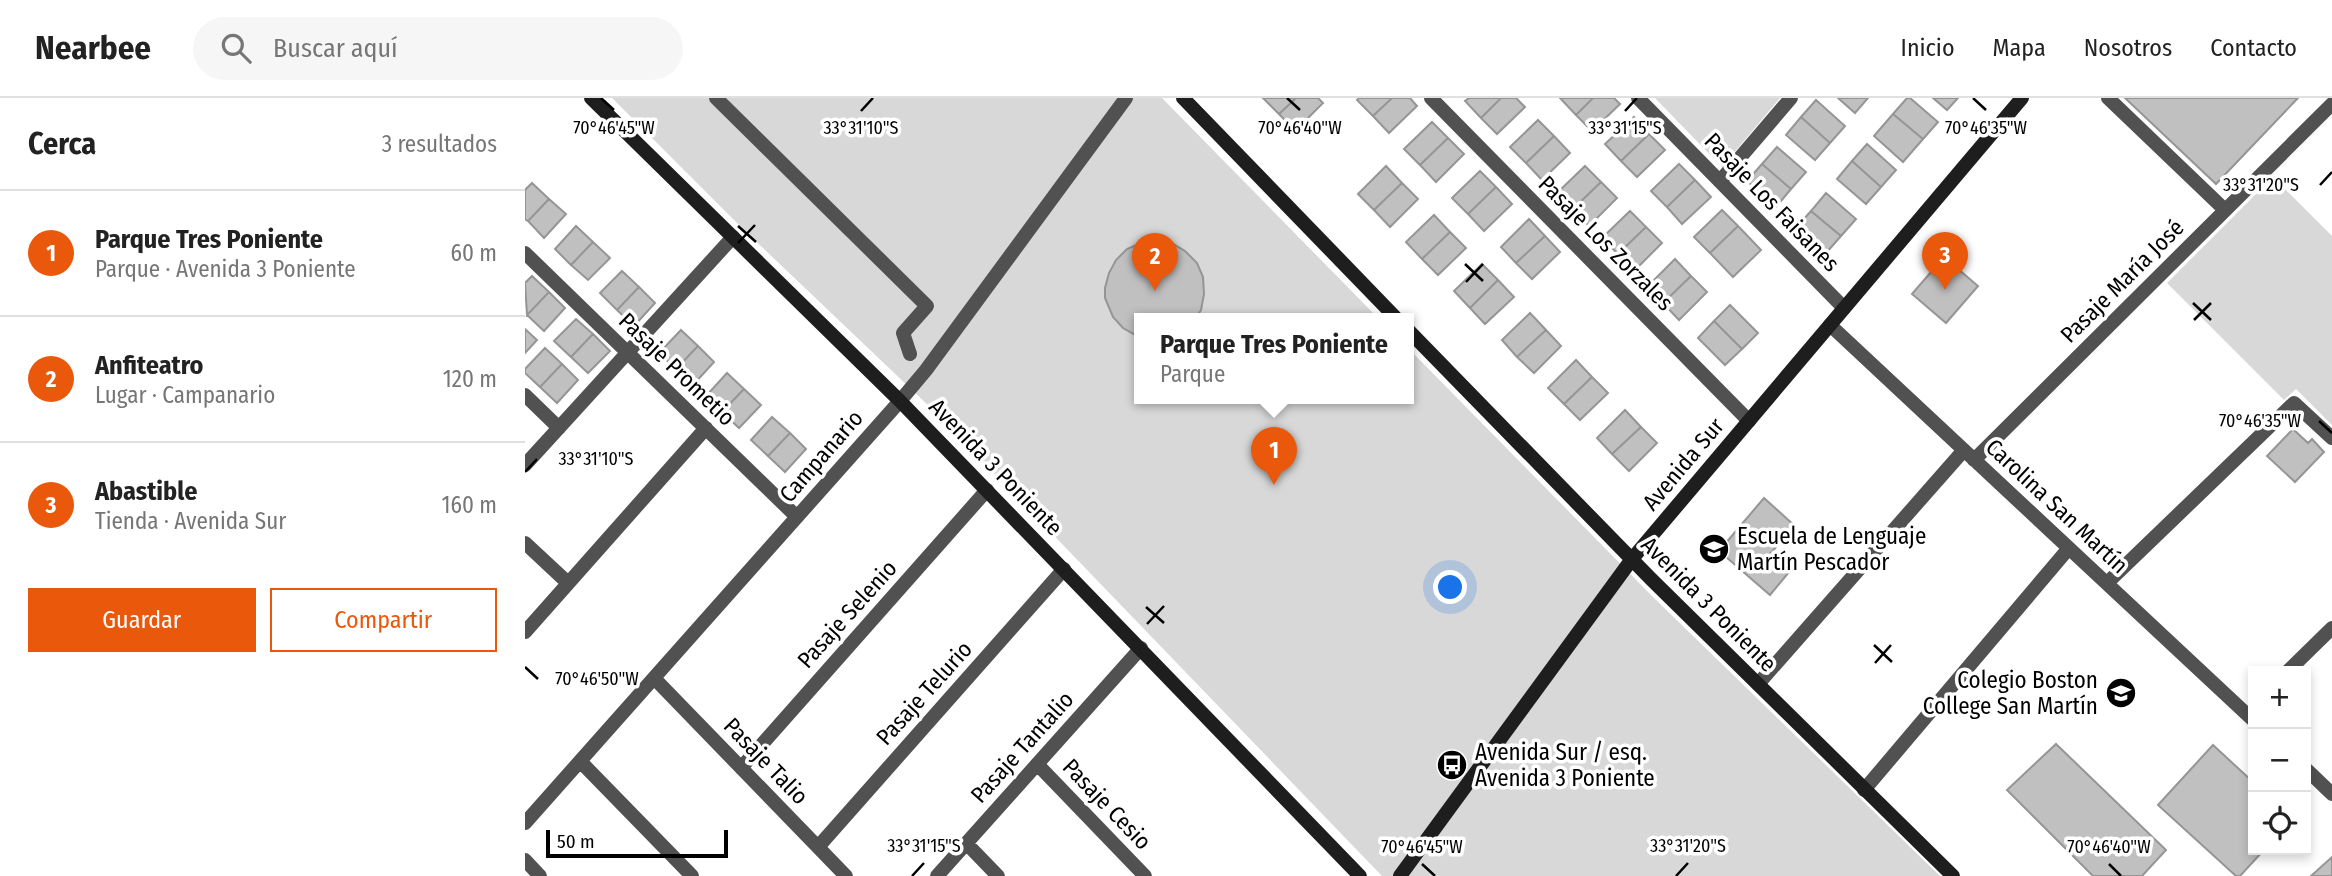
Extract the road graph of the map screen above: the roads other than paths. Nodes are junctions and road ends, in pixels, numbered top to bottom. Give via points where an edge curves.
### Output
1 (591, 98) edge
2 (716, 98) edge
3 (1126, 98) edge
4 (1182, 98) edge
5 (1431, 98) edge
6 (1638, 98) edge
7 (1791, 98) edge
8 (2022, 98) edge
9 (2108, 98) edge
10 (2332, 104) edge
11 (1720, 181) junction
12 (2225, 210) junction
13 (733, 237) junction
14 (525, 253) edge
15 (1844, 308) junction
16 (1391, 313) edge
17 (1830, 325) junction
18 (1414, 336) edge
19 (628, 352) junction
20 (910, 354) dead end
21 (525, 395) edge
22 (900, 401) junction
23 (1749, 421) junction
24 (559, 428) junction
25 (706, 428) junction
26 (2332, 438) edge
27 (1969, 455) junction
28 (525, 465) edge
29 (987, 490) junction
30 (797, 517) junction
31 (525, 542) edge
32 (2069, 548) junction
33 (1632, 559) junction
34 (1064, 569) junction
35 (568, 583) junction
36 (2107, 583) junction
37 (2332, 628) edge
38 (525, 632) edge
39 (1141, 648) junction
40 (2293, 666) edge
41 (655, 678) junction
42 (1758, 684) junction
43 (2248, 710) edge
44 (580, 761) junction
45 (1037, 764) junction
46 (741, 768) junction
47 (2311, 774) edge
48 (1864, 790) junction
49 (2332, 794) edge
50 (525, 823) edge
51 (967, 843) junction
52 (818, 847) junction
53 (525, 860) edge
54 (540, 876) edge
55 (692, 876) edge
56 (846, 876) edge
57 (937, 876) edge
58 (998, 876) edge
59 (1145, 876) edge
60 (1360, 876) edge
61 (1400, 876) edge
62 (1953, 876) edge

1 - 13 street, Avenida 3 Poniente
2 - 20 street via 927,306 903,333
3 - 22 street, Campanario
4 - 16 street
5 - 23 street, Pasaje Los Zorzales
6 - 11 street, Pasaje Los Faisanes
7 - 11 street
8 - 15 street, Avenida Sur
9 - 12 street
10 - 12 street, Pasaje María José
11 - 15 street, Pasaje Los Faisanes
12 - 27 street, Pasaje María José
13 - 19 street
13 - 22 street, Avenida 3 Poniente
14 - 19 street, Pasaje Prometio
15 - 17 street, Avenida Sur
17 - 23 street, Avenida Sur
17 - 27 street, Carolina San Martín
18 - 33 street, Avenida 3 Poniente
19 - 24 street
19 - 25 street, Pasaje Prometio
21 - 24 street
22 - 29 street, Avenida 3 Poniente
22 - 30 street, Campanario
23 - 33 street, Avenida Sur
24 - 28 street
25 - 30 street, Pasaje Prometio
25 - 35 street
26 - 36 street via 2294,402
27 - 32 street, Carolina San Martín
27 - 42 street, Pasaje María José
29 - 34 street, Avenida 3 Poniente
29 - 46 street, Pasaje Selenio
30 - 41 street, Campanario
31 - 35 street
32 - 36 street, Carolina San Martín
32 - 48 street
33 - 42 street, Avenida 3 Poniente
33 - 61 street, Avenida Sur
34 - 39 street, Avenida 3 Poniente
34 - 52 street, Pasaje Telurio
35 - 38 street
36 - 43 street, Carolina San Martín
37 - 40 street
39 - 45 street, Pasaje Tantalio
39 - 60 street, Avenida 3 Poniente
41 - 44 street, Campanario
41 - 46 street, Pasaje Talio
42 - 48 street, Avenida 3 Poniente
44 - 50 street, Campanario
44 - 55 street
45 - 51 street, Pasaje Tantalio
45 - 59 street, Pasaje Cesio
46 - 52 street, Pasaje Talio
47 - 49 street
48 - 62 street, Avenida 3 Poniente
51 - 57 street, Pasaje Tantalio
51 - 58 street
52 - 56 street, Pasaje Talio
53 - 54 street

